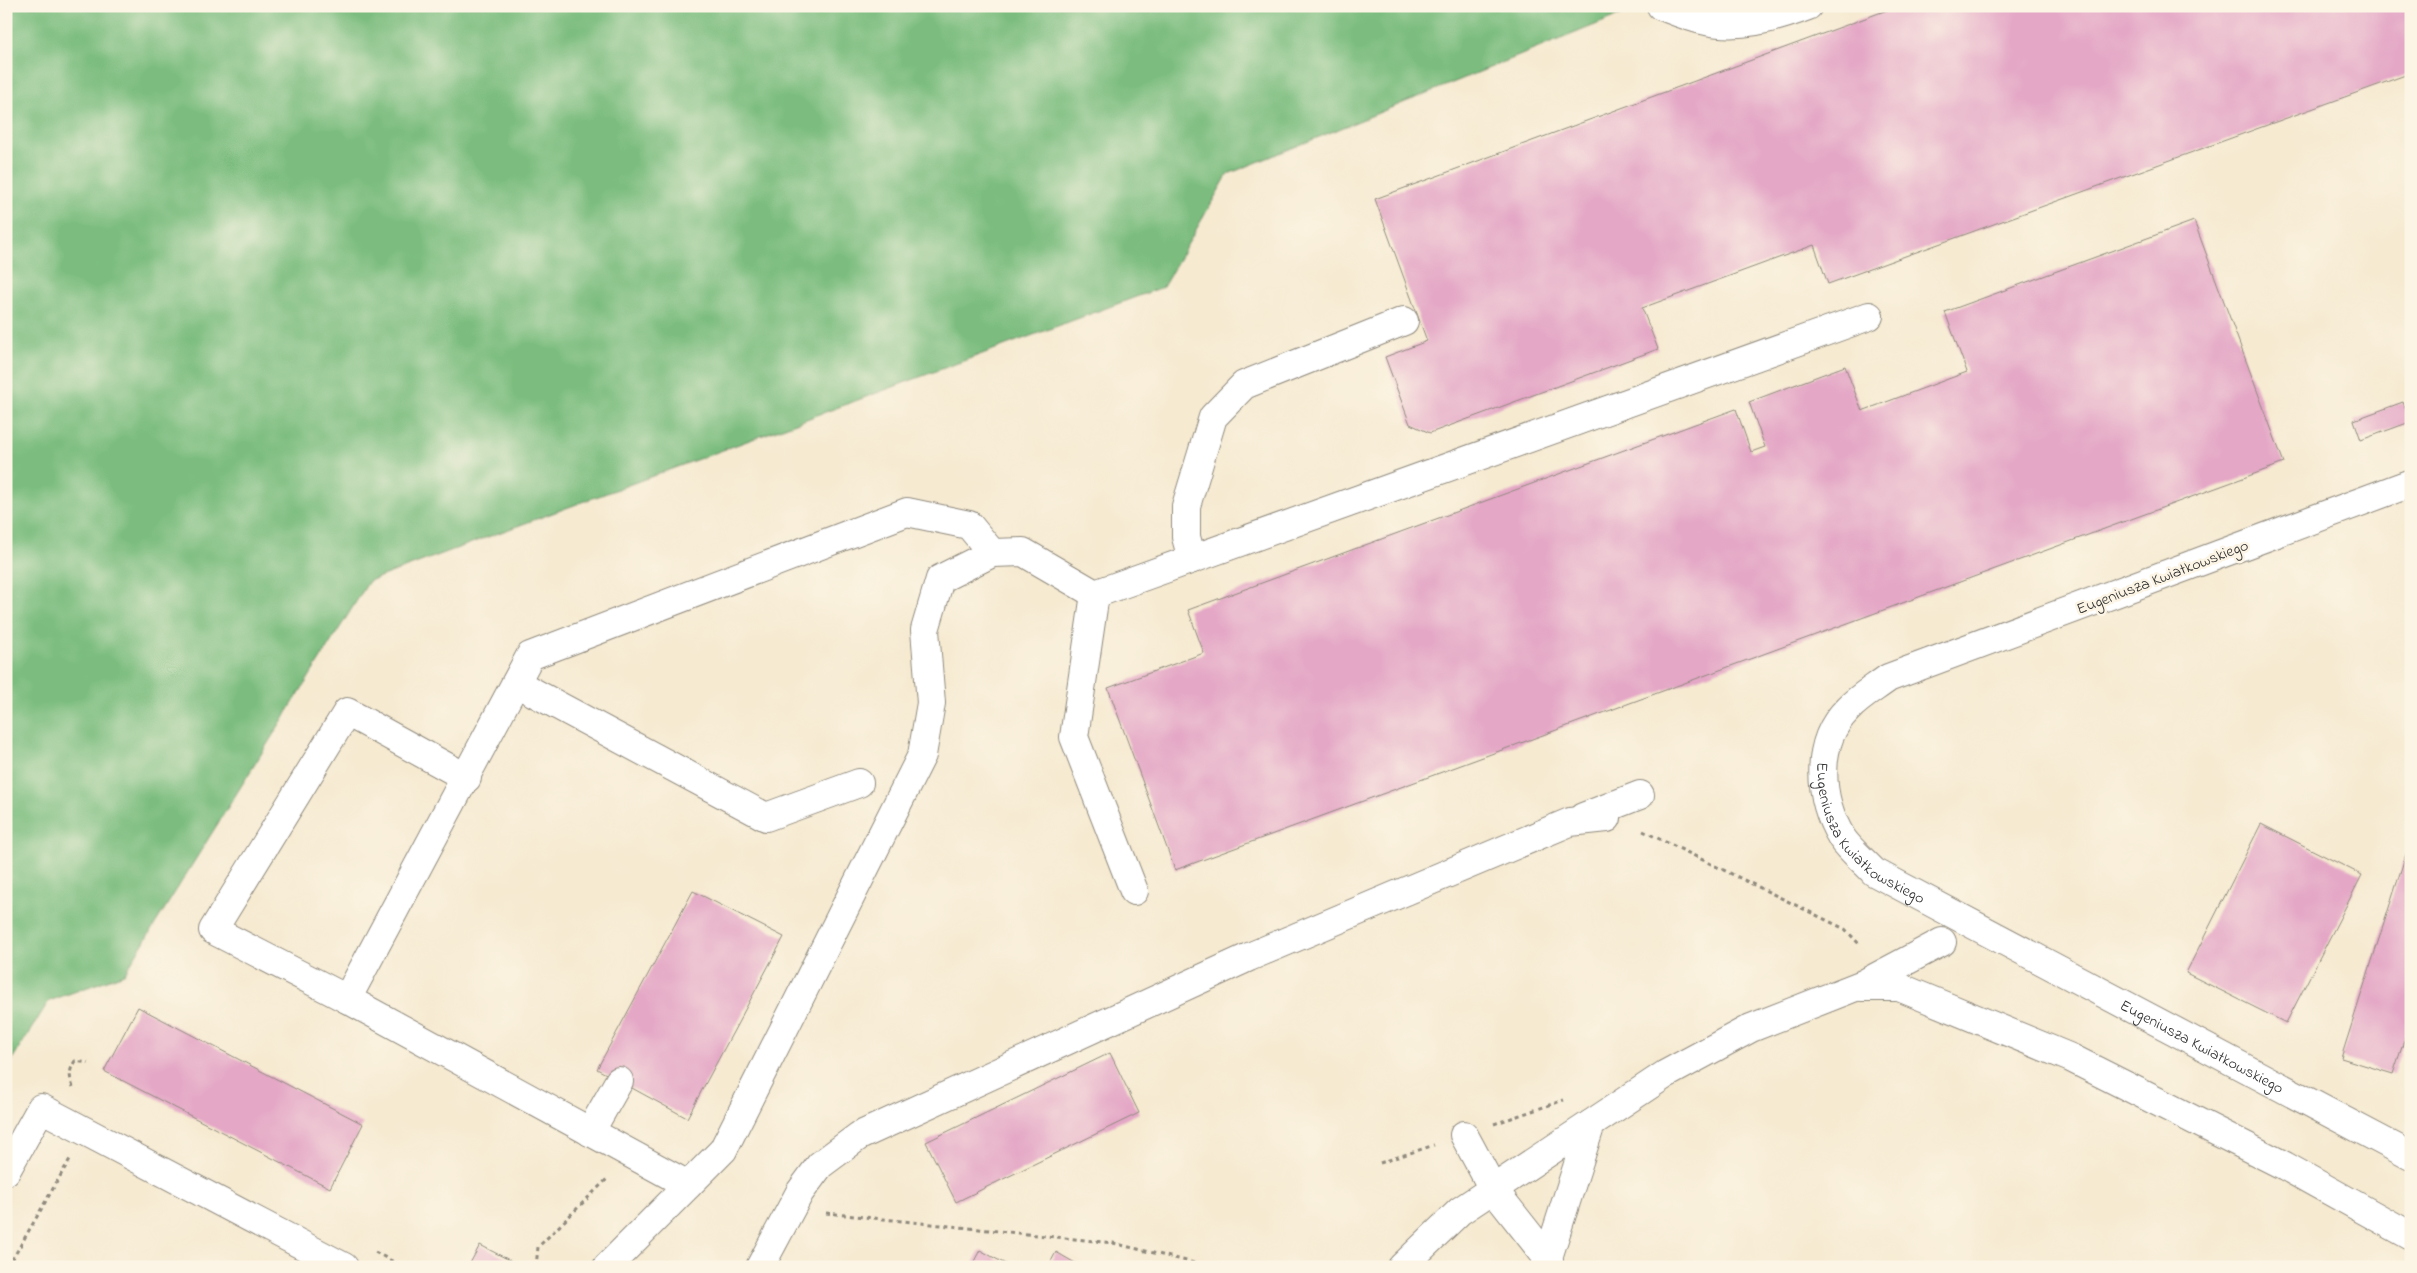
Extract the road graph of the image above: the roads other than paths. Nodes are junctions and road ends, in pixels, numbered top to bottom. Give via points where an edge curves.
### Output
1 (1661, 6) edge
2 (1808, 6) edge
3 (1869, 316) dead end
4 (1404, 321) dead end
5 (2411, 482) edge
6 (992, 553) junction
7 (1192, 559) junction
8 (1095, 594) junction
9 (516, 683) junction
10 (467, 778) junction
11 (859, 783) dead end
12 (1640, 795) dead end
13 (1607, 818) road end
14 (1570, 822) junction
15 (1134, 891) dead end
16 (1942, 942) dead end
17 (1854, 988) junction
18 (347, 999) junction
19 (619, 1081) dead end
20 (1591, 1124) junction
21 (590, 1132) junction
22 (1464, 1134) road end
23 (2411, 1156) edge
24 (6, 1172) edge
25 (688, 1185) junction
26 (1493, 1189) junction
27 (2411, 1236) edge
28 (1547, 1264) edge
29 (344, 1267) edge
30 (607, 1267) edge
31 (760, 1267) edge
32 (1402, 1267) edge

1 - 2 street via 1702,21 1734,24 1777,18
3 - 7 street
4 - 7 street via 1244,385 1214,417 1186,506 1186,537
5 - 23 street, Eugeniusza Kwiatkowskiego via 1888,678 1847,709 1833,730 1824,754 1823,775 1824,797 1843,839 1874,872
6 - 8 street via 1023,552
6 - 9 street via 969,525 907,512 530,656
6 - 25 street via 940,579 925,630 930,703 922,755 723,1150
7 - 8 street
8 - 15 street via 1074,737
9 - 10 street
9 - 11 street via 766,817
10 - 18 street
10 - 18 street via 347,712 213,930
12 - 14 street
13 - 14 street
14 - 31 street via 1249,956 859,1136 820,1165 800,1192
16 - 17 street
17 - 20 street via 1751,1028 1666,1074
17 - 27 street via 1899,987 2070,1058 2285,1166
18 - 21 street
19 - 21 street
20 - 26 street
20 - 28 street
21 - 25 street
22 - 26 street
24 - 29 street via 41,1108
25 - 30 street
26 - 28 street
26 - 32 street via 1460,1211

